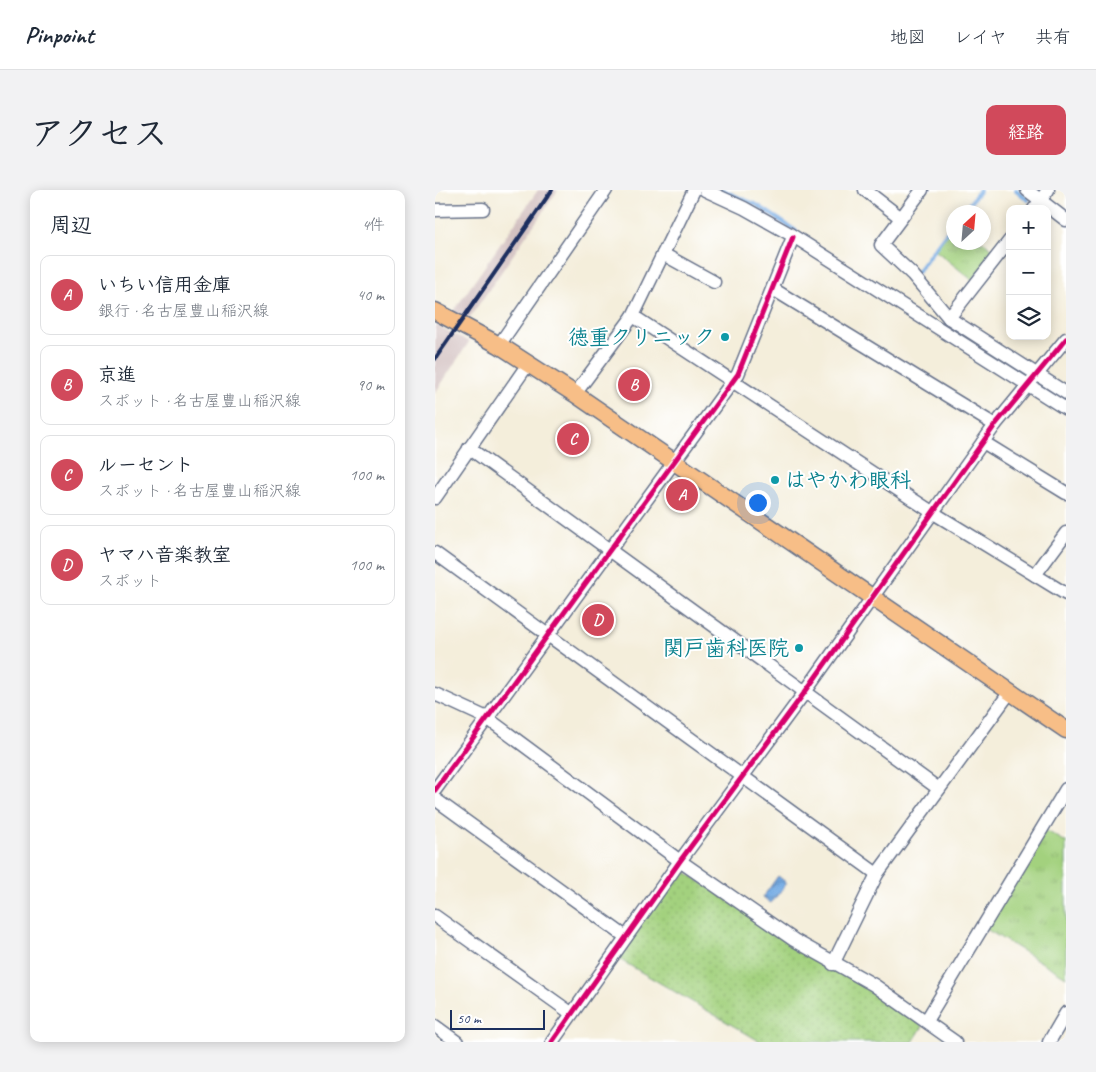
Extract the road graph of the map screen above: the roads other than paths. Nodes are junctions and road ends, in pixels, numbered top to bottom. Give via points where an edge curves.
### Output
1 (606, 190) edge
2 (694, 190) edge
3 (705, 190) edge
4 (865, 190) edge
5 (922, 190) edge
6 (1027, 190) edge
7 (1041, 200) edge
8 (483, 209) dead end
9 (435, 210) edge
10 (901, 218) junction
11 (1066, 220) edge
12 (793, 237) junction
13 (1006, 245) edge
14 (663, 254) junction
15 (714, 282) dead end
16 (773, 289) junction
17 (435, 311) edge
18 (633, 316) junction
19 (949, 318) junction
20 (1066, 338) edge
21 (499, 346) junction
22 (528, 364) junction
23 (1038, 374) junction
24 (733, 381) junction
25 (1029, 385) junction
26 (1066, 393) edge
27 (575, 394) junction
28 (1066, 409) edge
29 (995, 425) junction
30 (983, 442) junction
31 (469, 448) junction
32 (673, 462) junction
33 (1066, 493) edge
34 (435, 498) edge
35 (932, 512) junction
36 (1066, 533) edge
37 (609, 550) junction
38 (435, 553) edge
39 (1035, 575) junction
40 (1066, 594) edge
41 (872, 598) junction
42 (546, 635) junction
43 (805, 692) junction
44 (1010, 692) junction
45 (435, 694) edge
46 (487, 718) junction
47 (1066, 730) edge
48 (742, 778) junction
49 (939, 789) junction
50 (1066, 789) edge
51 (435, 790) edge
52 (435, 799) edge
53 (1061, 808) edge
54 (680, 861) junction
55 (877, 874) junction
56 (435, 916) edge
57 (626, 937) junction
58 (833, 964) junction
59 (571, 1013) junction
60 (1066, 1013) edge
61 (926, 1021) junction
62 (435, 1026) edge
63 (457, 1042) edge
64 (552, 1042) edge
65 (955, 1042) edge
66 (1049, 1042) edge

1 - 21 street
2 - 14 street
3 - 12 street
4 - 10 street
5 - 10 street
6 - 7 street
7 - 11 street
8 - 9 street
10 - 19 street via 881,245 913,274
12 - 16 street
12 - 25 street
13 - 19 street
14 - 15 street
14 - 18 street
16 - 24 street
16 - 29 street
17 - 21 main road
18 - 24 street
18 - 27 street
19 - 23 street
20 - 23 street
21 - 22 main road
22 - 27 main road
22 - 31 street
23 - 25 street
23 - 26 street
24 - 32 street
24 - 35 street
25 - 28 street
25 - 29 street
27 - 32 main road
29 - 30 street
30 - 33 street
30 - 35 street
31 - 34 street
31 - 37 street
32 - 37 street
32 - 41 main road
35 - 39 street
35 - 41 street
36 - 39 street
37 - 42 street
37 - 43 street
38 - 42 street
39 - 40 street
41 - 43 street
41 - 44 main road
42 - 46 street
42 - 48 street
43 - 48 street
43 - 49 street
44 - 47 main road
44 - 49 street
45 - 46 street
46 - 51 street
46 - 54 street
48 - 54 street
48 - 55 street
49 - 55 street
50 - 53 street
52 - 57 street
53 - 61 street
54 - 57 street
54 - 58 street
55 - 58 street
56 - 59 street
57 - 59 street
58 - 61 street via 874,986
59 - 64 street
60 - 66 street
61 - 65 street
62 - 63 street

